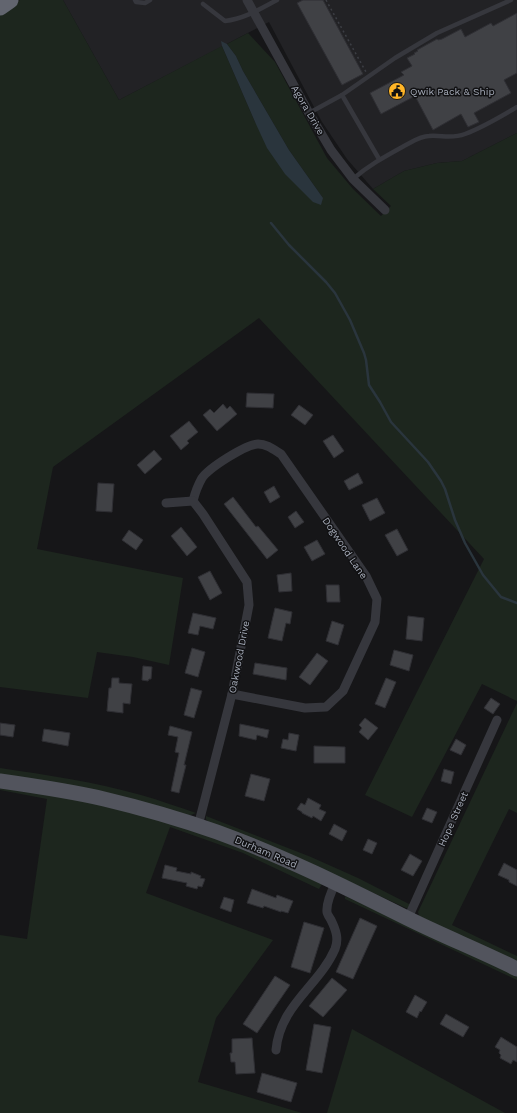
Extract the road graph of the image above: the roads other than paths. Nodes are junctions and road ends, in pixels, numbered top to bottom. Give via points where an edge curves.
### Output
1 (10, 0) edge
2 (135, 0) edge
3 (150, 0) edge
4 (247, 0) edge
5 (276, 0) edge
6 (511, 0) edge
7 (203, 4) dead end
8 (0, 7) edge
9 (254, 12) junction
10 (342, 95) junction
11 (517, 107) edge
12 (309, 113) junction
13 (379, 159) junction
14 (353, 179) junction
15 (385, 210) dead end
16 (193, 501) junction
17 (166, 503) dead end
18 (232, 694) junction
19 (497, 720) dead end
20 (0, 781) edge
21 (198, 826) junction
22 (336, 882) junction
23 (408, 918) junction
24 (517, 969) edge
25 (276, 1050) dead end

1 - 8 highway
2 - 3 lane via 145,3
4 - 9 street, Agora Drive
5 - 9 lane
6 - 10 lane via 437,33 395,58
7 - 9 lane via 225,21 235,20
9 - 12 street, Agora Drive
10 - 12 lane
10 - 13 lane
11 - 13 lane via 464,134 420,138
12 - 14 street, Agora Drive via 331,150
13 - 14 lane
14 - 15 street, Agora Drive
16 - 17 street
16 - 18 street, Oakwood Drive via 247,582 248,605
16 - 18 street, Dogwood Lane via 198,485 207,472 248,446 270,446 290,466 366,576 377,599 375,622 344,691 326,707 305,708
18 - 21 street, Oakwood Drive
19 - 23 street, Hope Street
20 - 21 main road, Durham Road via 104,799
21 - 22 main road, Durham Road via 258,848
22 - 23 main road, Durham Road
22 - 25 street via 327,912 336,932 336,946 321,972 285,1019
23 - 24 main road, Durham Road

